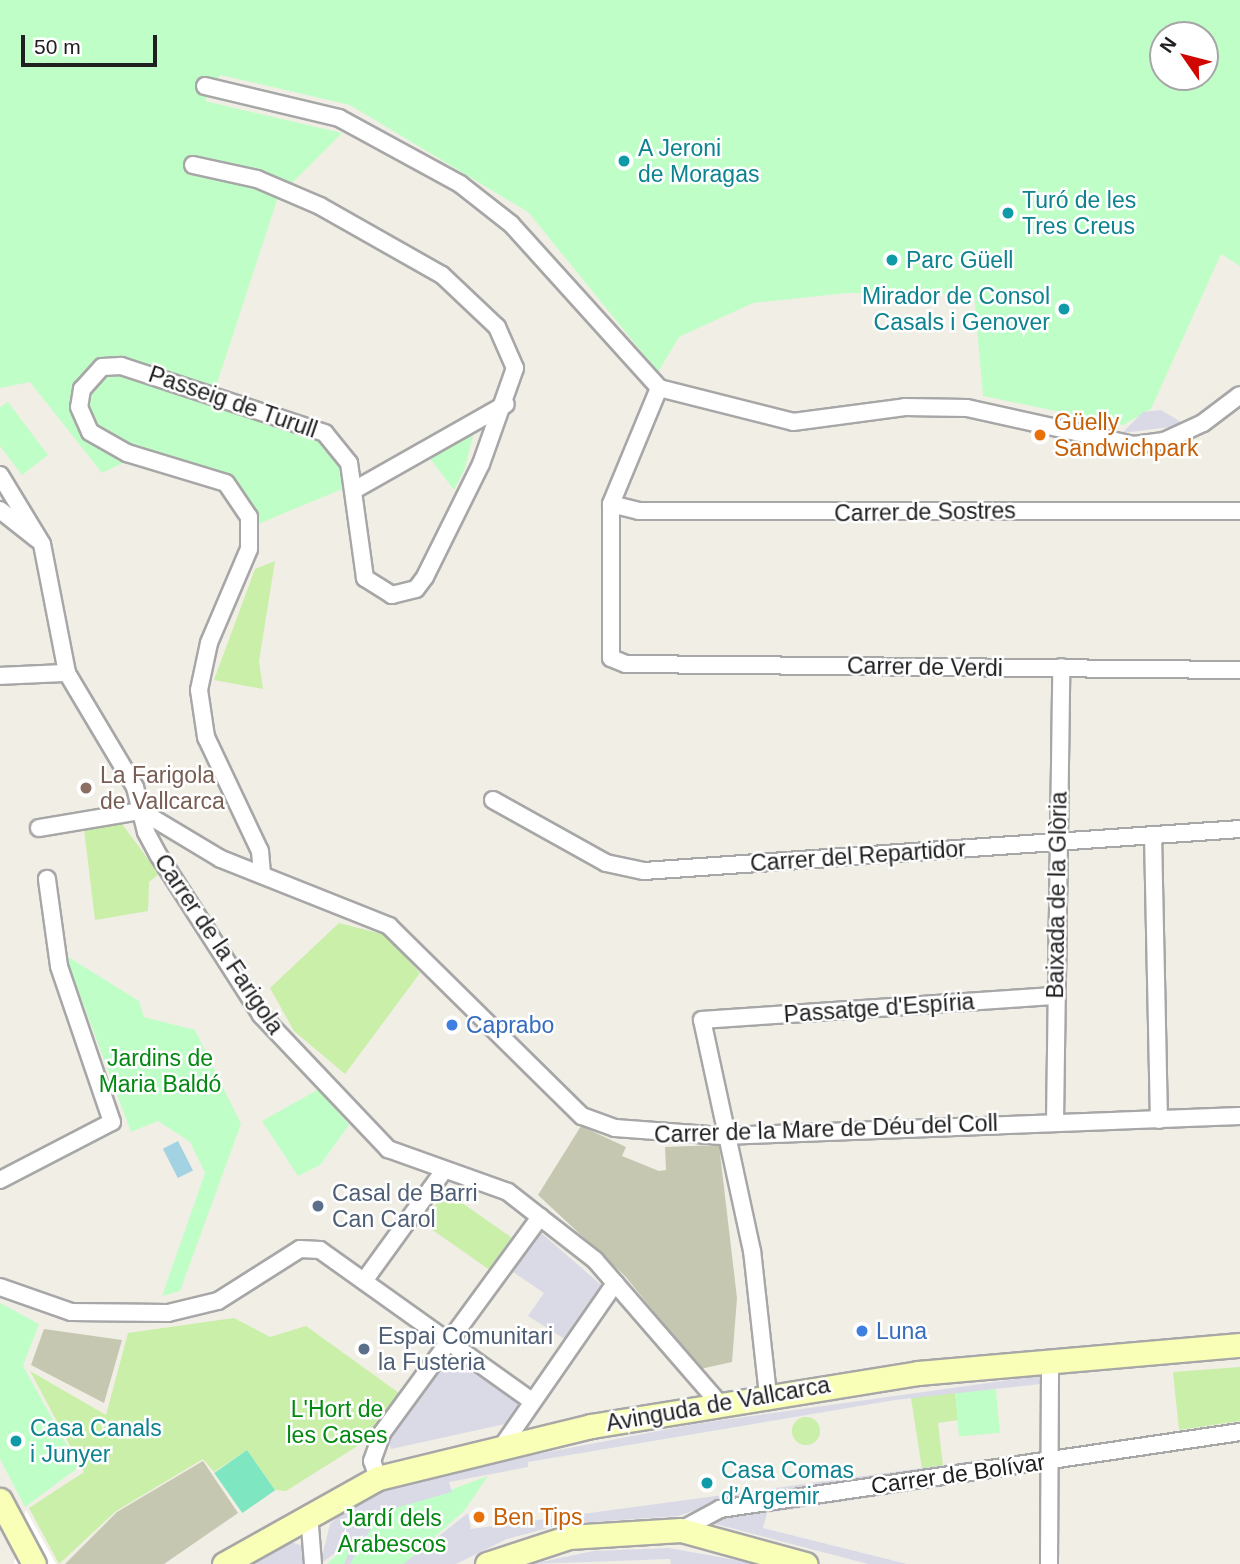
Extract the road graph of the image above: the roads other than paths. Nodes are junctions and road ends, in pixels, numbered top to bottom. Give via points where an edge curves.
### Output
1 (205, 86) dead end
2 (193, 165) dead end
3 (659, 388) junction
4 (1240, 395) edge
5 (506, 404) junction
6 (0, 475) edge
7 (356, 489) junction
8 (611, 504) junction
9 (0, 510) edge
10 (1240, 511) edge
11 (42, 544) junction
12 (1061, 667) junction
13 (1240, 670) edge
14 (66, 673) junction
15 (0, 676) edge
16 (493, 800) dead end
17 (141, 811) junction
18 (39, 828) dead end
19 (1240, 830) edge
20 (1153, 835) junction
21 (1057, 843) junction
22 (262, 875) junction
23 (47, 879) dead end
24 (1056, 996) junction
25 (1240, 1116) edge
26 (1159, 1120) junction
27 (1055, 1122) junction
28 (723, 1136) junction
29 (443, 1172) junction
30 (0, 1180) edge
31 (540, 1217) junction
32 (364, 1281) junction
33 (615, 1283) junction
34 (0, 1287) edge
35 (450, 1342) junction
36 (1240, 1345) edge
37 (1050, 1361) junction
38 (768, 1395) junction
39 (530, 1400) junction
40 (718, 1402) junction
41 (1240, 1432) edge
42 (503, 1445) junction
43 (1050, 1460) junction
44 (378, 1478) junction
45 (0, 1500) edge
46 (309, 1514) junction
47 (681, 1530) junction
48 (34, 1564) edge
49 (224, 1564) edge
50 (313, 1564) edge
51 (487, 1564) edge
52 (805, 1564) edge
53 (1049, 1564) edge

1 - 3 street via 339,118 460,184 511,224
2 - 5 street, Passeig de Turull via 257,180 320,206 442,275 497,327 515,368
3 - 4 street via 793,422 905,407 967,408 1134,445 1164,441 1203,423
3 - 8 street
5 - 7 street
5 - 7 street, Passeig de Turull via 416,589 393,595 365,578
6 - 11 street, Carrer de la Farigola
7 - 22 street, Passeig de Turull via 345,453 310,424 121,366 102,368 82,389 79,407 90,432 127,453 226,483 249,517 249,549 209,643 199,690 206,737 260,851
8 - 10 street, Carrer de Sostres via 639,511
8 - 12 street, Carrer de Verdi via 611,657 626,664
9 - 11 street
11 - 14 street, Carrer de la Farigola
12 - 13 street, Carrer de Verdi
12 - 21 street, Baixada de la Glòria
14 - 15 street
14 - 17 street, Carrer de la Farigola via 135,787
16 - 21 street, Carrer del Repartidor via 606,863 644,871
17 - 18 street
17 - 22 street, Carrer de la Mare de Déu del Coll
17 - 29 street, Carrer de la Farigola via 159,856 272,1029 378,1141 406,1160
19 - 20 street, Carrer del Repartidor
20 - 21 street, Carrer del Repartidor
20 - 26 street
21 - 24 street, Baixada de la Glòria
22 - 28 street, Carrer de la Mare de Déu del Coll via 389,926 582,1115 645,1135
23 - 30 street via 59,966 112,1122
24 - 27 street, Baixada de la Glòria
24 - 28 street, Passatge d'Espíria via 702,1020
25 - 26 street, Carrer de la Mare de Déu del Coll
26 - 27 street, Carrer de la Mare de Déu del Coll
27 - 28 street, Carrer de la Mare de Déu del Coll
28 - 38 street via 752,1251
29 - 31 street, Carrer de la Farigola via 508,1192
29 - 32 street
31 - 33 street, Carrer de la Farigola
31 - 35 street
32 - 34 street via 311,1248 218,1301 168,1313 71,1312
32 - 35 street
33 - 39 street
33 - 40 street, Carrer de la Farigola
35 - 39 street
35 - 44 street via 382,1433 372,1461
36 - 37 main road, Avinguda de Vallcarca
37 - 38 main road, Avinguda de Vallcarca
37 - 43 street
38 - 40 main road, Avinguda de Vallcarca
39 - 42 street
40 - 42 main road, Avinguda de Vallcarca
41 - 43 street, Carrer de Bolívar
42 - 44 main road, Avinguda de Vallcarca
43 - 47 street, Carrer de Bolívar via 720,1510
43 - 53 street
44 - 46 main road, Avinguda de Vallcarca
45 - 48 main road
46 - 49 main road, Avinguda de Vallcarca
46 - 50 street
47 - 51 main road via 569,1537
47 - 52 main road

